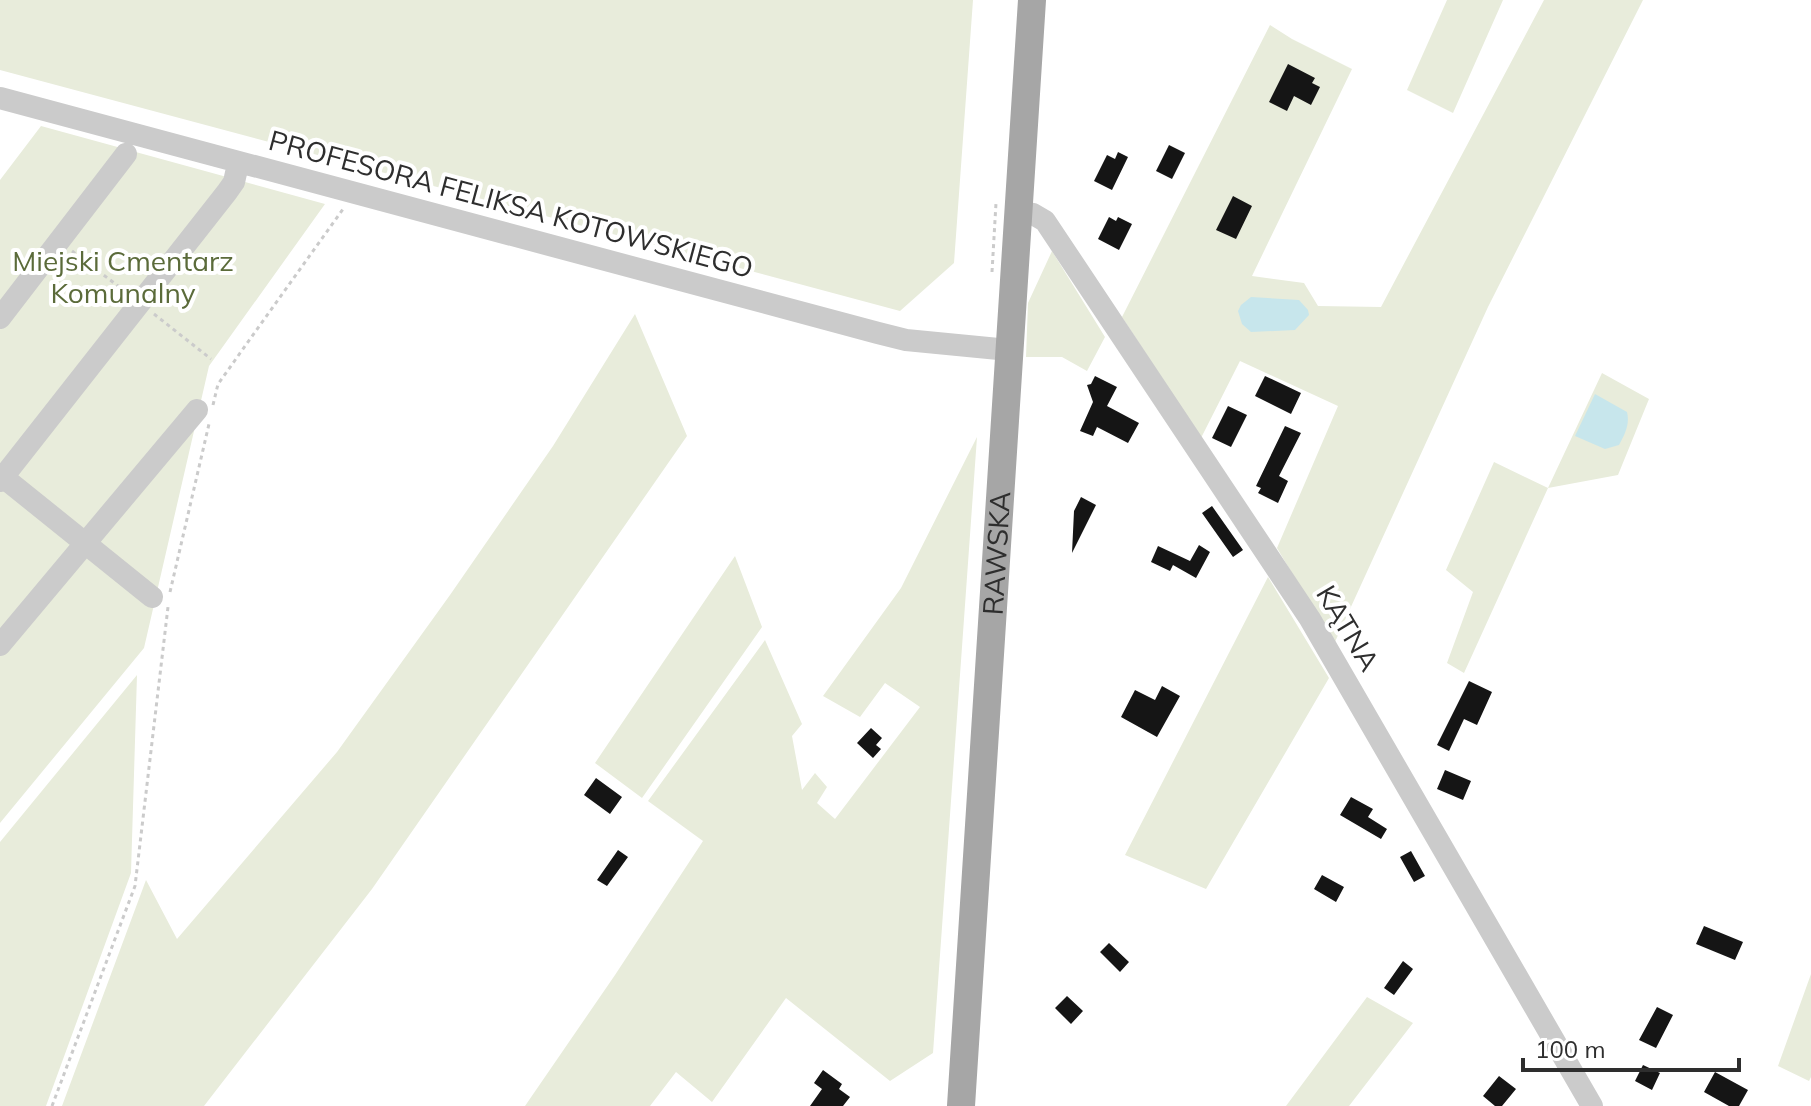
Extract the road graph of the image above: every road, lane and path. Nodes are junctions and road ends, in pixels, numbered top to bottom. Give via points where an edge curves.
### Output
1 (1032, 0) edge
2 (0, 98) edge
3 (126, 154) dead end
4 (236, 173) dead end
5 (355, 193) junction
6 (1017, 212) junction
7 (0, 318) edge
8 (1009, 350) junction
9 (197, 410) dead end
10 (3, 471) edge
11 (86, 544) junction
12 (163, 599) junction
13 (0, 645) edge
14 (52, 1106) edge
15 (961, 1106) edge
16 (1592, 1106) edge

1 - 6 main road, RAWSKA
2 - 5 street, PROFESORA FELIKSA KOTOWSKIEGO
3 - 7 street
4 - 10 street via 227,192 53,415
5 - 8 street, PROFESORA FELIKSA KOTOWSKIEGO via 906,340
5 - 12 path via 218,384
6 - 8 main road, RAWSKA
6 - 16 street, KĄTNA via 1045,221 1310,619
8 - 15 main road, RAWSKA
9 - 11 street
10 - 11 street
11 - 12 street
11 - 13 street
12 - 14 path via 135,886

